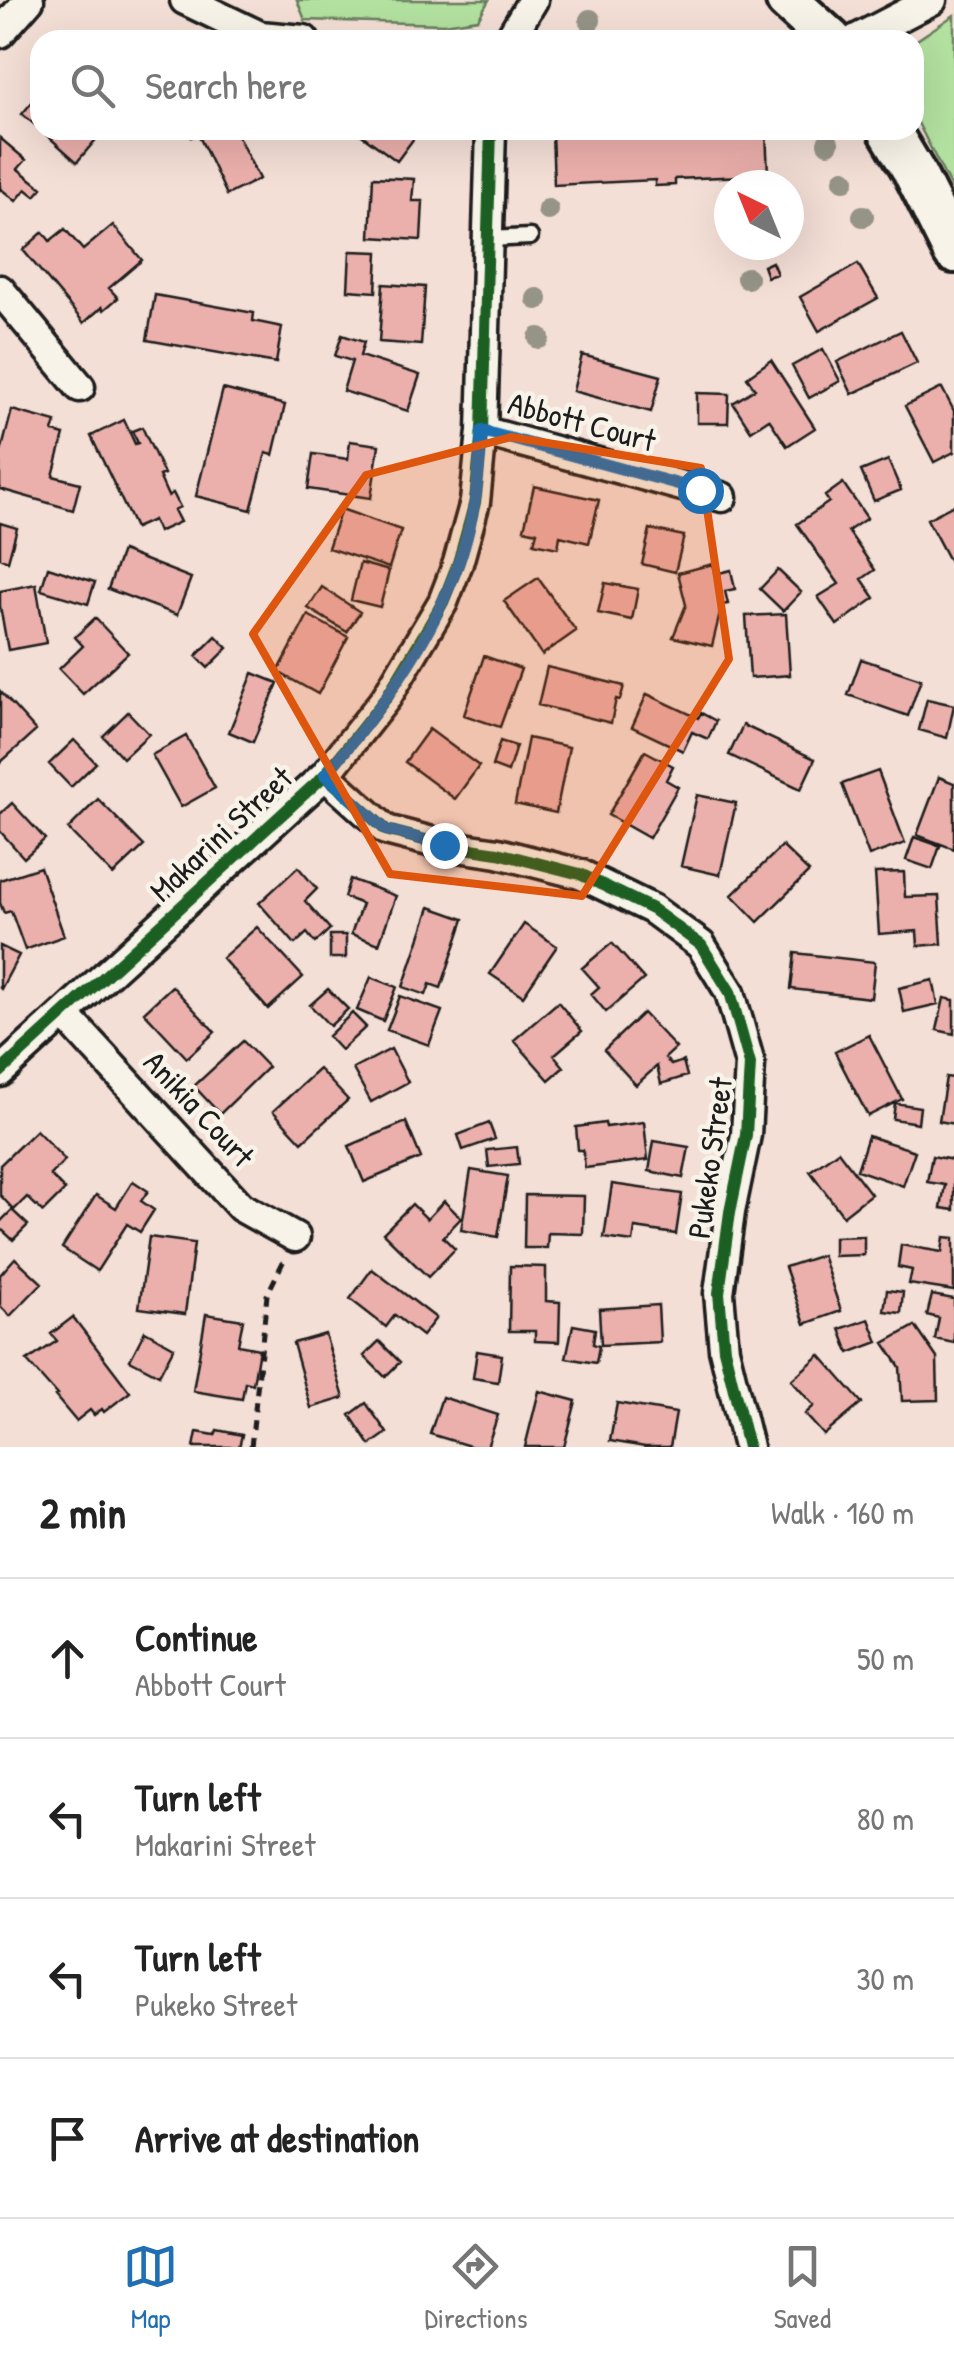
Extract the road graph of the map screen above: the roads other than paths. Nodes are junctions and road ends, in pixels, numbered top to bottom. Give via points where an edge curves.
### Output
1 (30, 0) edge
2 (185, 0) edge
3 (533, 0) edge
4 (787, 0) edge
5 (932, 0) edge
6 (248, 30) edge
7 (515, 30) edge
8 (820, 30) edge
9 (874, 30) edge
10 (0, 33) edge
11 (490, 140) edge
12 (895, 140) edge
13 (530, 237) dead end
14 (488, 239) junction
15 (954, 252) edge
16 (0, 290) edge
17 (80, 388) dead end
18 (482, 431) junction
19 (722, 497) dead end
20 (325, 775) junction
21 (64, 1014) junction
22 (0, 1072) edge
23 (295, 1237) road end
24 (748, 1447) edge

1 - 10 street
2 - 6 street
3 - 7 street
4 - 8 main road
5 - 9 street
11 - 14 street, Makarini Street
12 - 15 main road
13 - 14 lane
14 - 18 street, Makarini Street
16 - 17 street
18 - 19 street, Abbott Court
18 - 20 street, Makarini Street via 475,502 443,602 386,698
20 - 21 street, Makarini Street
20 - 24 street, Pukeko Street via 386,830 580,874 652,909 701,945 730,992 750,1064 746,1135 719,1292 724,1349
21 - 22 street, Makarini Street
21 - 23 street, Anikia Court via 241,1207

